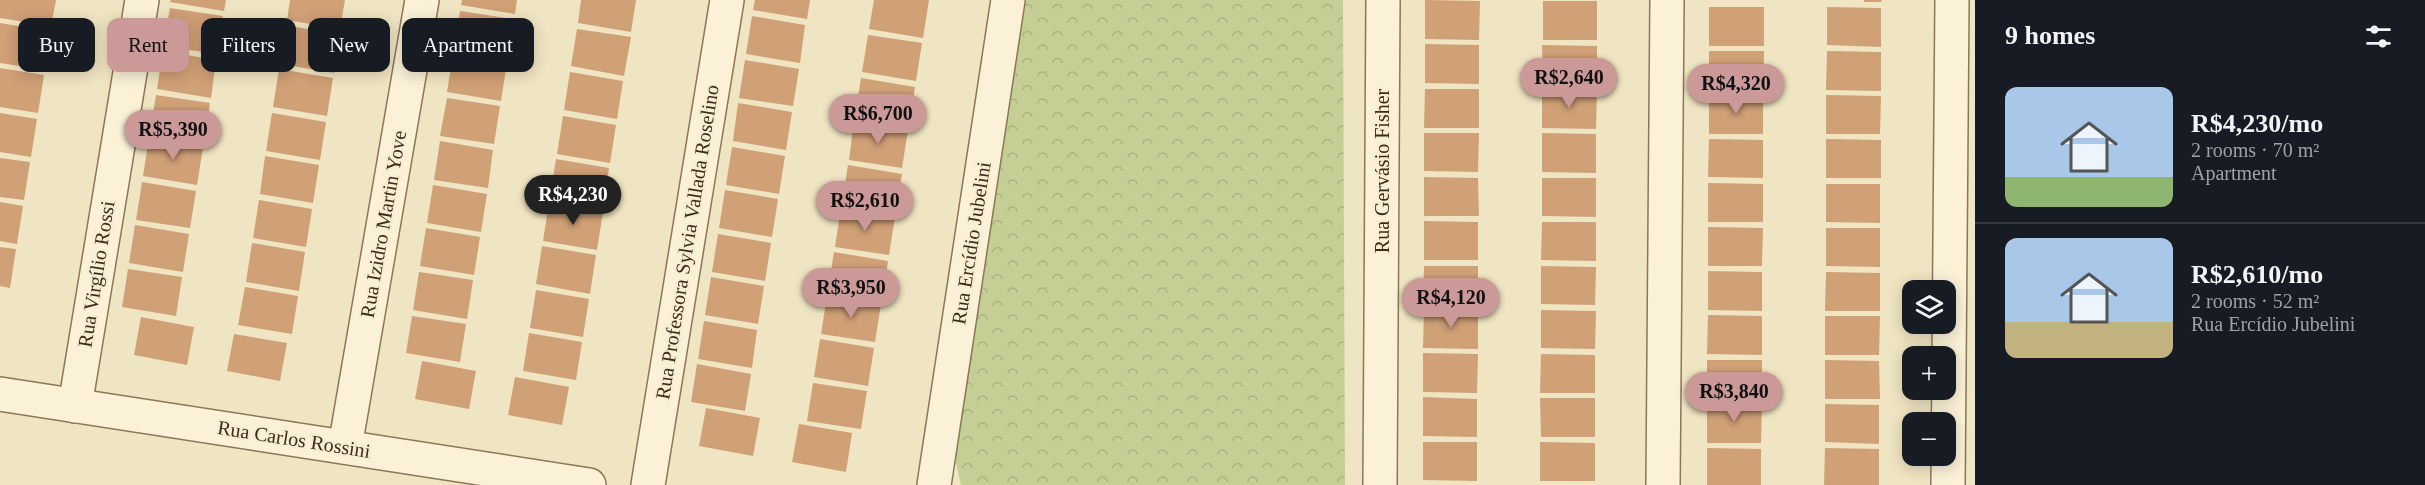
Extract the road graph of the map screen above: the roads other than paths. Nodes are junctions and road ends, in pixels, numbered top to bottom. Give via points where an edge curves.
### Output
1 (142, 0) edge
2 (422, 0) edge
3 (727, 0) edge
4 (1008, 0) edge
5 (1383, 0) edge
6 (1667, 0) edge
7 (1952, 0) edge
8 (0, 394) edge
9 (75, 406) junction
10 (345, 447) junction
11 (588, 485) edge
12 (648, 485) edge
13 (934, 485) edge
14 (1380, 485) edge
15 (1663, 485) edge
16 (1948, 485) edge

1 - 9 street, Rua Virgílio Rossi
2 - 10 street, Rua Izidro Martin Yove
3 - 12 street, Rua Professora Sylvia Vallada Roselino
4 - 13 street, Rua Ercídio Jubelini
5 - 14 street, Rua Gervásio Fisher
6 - 15 street
7 - 16 street
8 - 9 street, Rua Carlos Rossini
9 - 10 street, Rua Carlos Rossini
10 - 11 street, Rua Carlos Rossini

